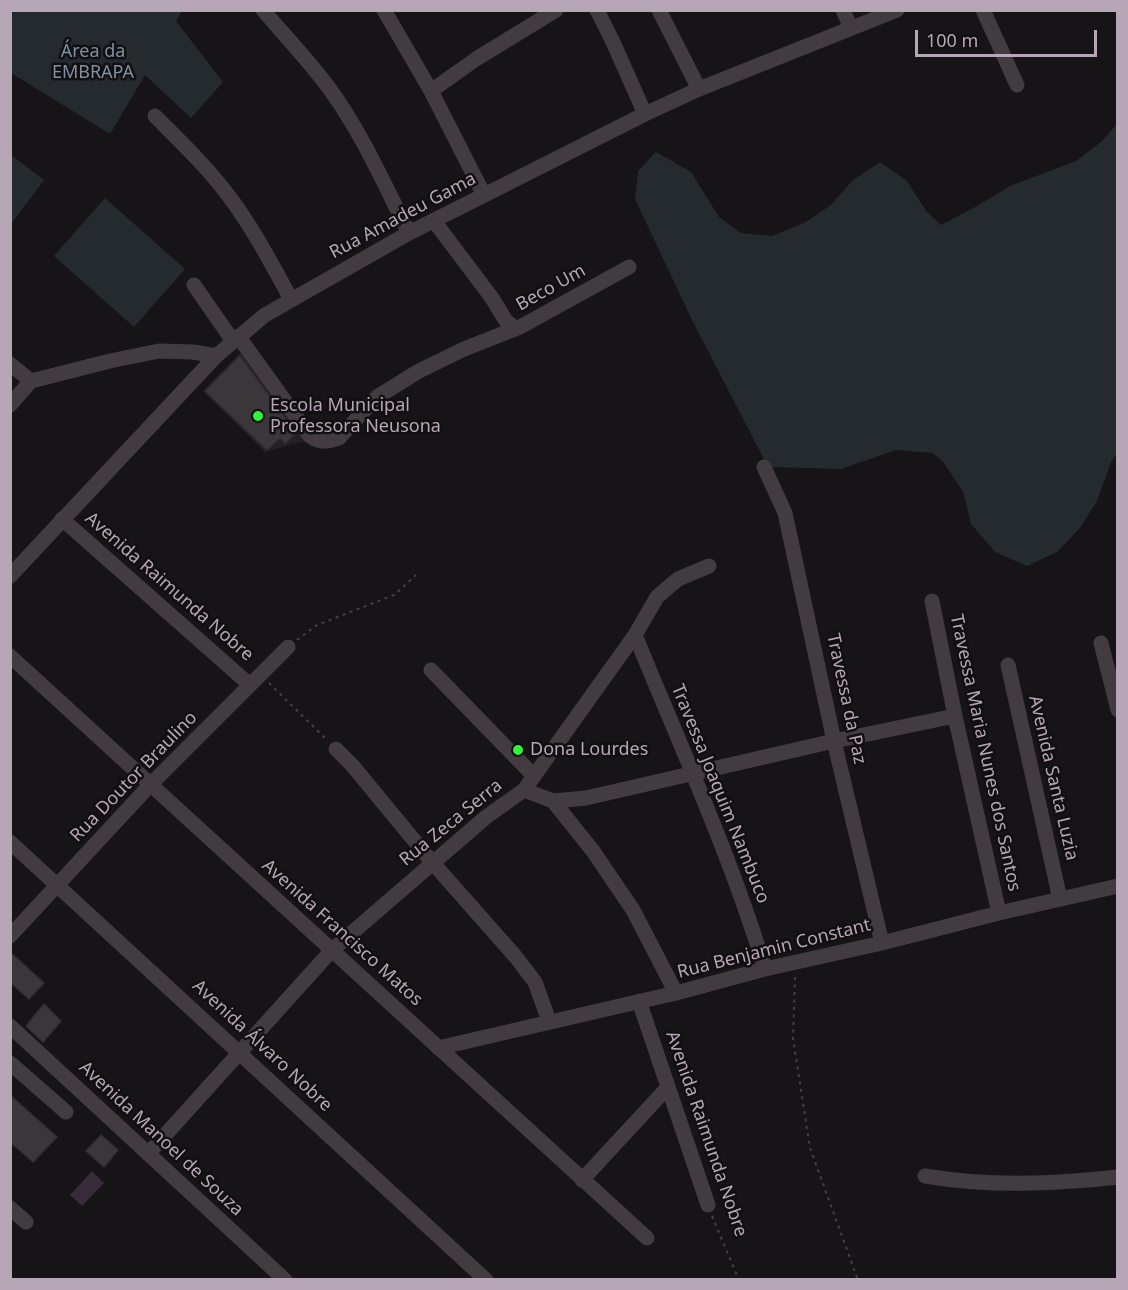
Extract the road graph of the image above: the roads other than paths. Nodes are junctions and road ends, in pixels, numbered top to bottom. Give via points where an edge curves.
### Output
1 (263, 10) edge
2 (384, 10) edge
3 (556, 10) edge
4 (597, 10) edge
5 (659, 10) edge
6 (843, 10) edge
7 (897, 10) edge
8 (982, 10) edge
9 (851, 28) junction
10 (1017, 85) dead end
11 (699, 89) junction
12 (430, 91) junction
13 (645, 114) junction
14 (155, 116) dead end
15 (484, 195) junction
16 (434, 221) junction
17 (409, 233) junction
18 (629, 267) dead end
19 (194, 285) dead end
20 (291, 299) junction
21 (520, 327) junction
22 (235, 338) junction
23 (216, 356) junction
24 (10, 364) edge
25 (31, 381) junction
26 (10, 405) edge
27 (764, 466) dead end
28 (62, 519) junction
29 (709, 566) dead end
30 (10, 576) edge
31 (932, 601) dead end
32 (635, 635) junction
33 (1101, 643) dead end
34 (288, 647) road end
35 (10, 656) edge
36 (1008, 665) dead end
37 (431, 670) dead end
38 (255, 680) junction
39 (1118, 710) edge
40 (955, 716) junction
41 (834, 741) junction
42 (336, 749) road end
43 (533, 775) junction
44 (693, 775) junction
45 (151, 784) junction
46 (524, 789) junction
47 (553, 801) junction
48 (10, 842) edge
49 (432, 862) junction
50 (58, 885) junction
51 (1118, 886) edge
52 (1060, 899) junction
53 (999, 913) junction
54 (10, 936) edge
55 (882, 943) junction
56 (332, 951) junction
57 (765, 969) junction
58 (676, 993) junction
59 (639, 1001) junction
60 (549, 1021) junction
61 (10, 1026) edge
62 (438, 1048) junction
63 (240, 1053) junction
64 (10, 1063) edge
65 (668, 1087) junction
66 (66, 1112) dead end
67 (148, 1154) junction
68 (925, 1176) dead end
69 (1118, 1177) edge
70 (582, 1180) junction
71 (708, 1205) road end
72 (10, 1208) edge
73 (26, 1222) dead end
74 (647, 1238) dead end
75 (285, 1280) edge
76 (486, 1280) edge

1 - 17 street via 342,107
2 - 12 street
3 - 12 street
4 - 13 street
5 - 11 street
6 - 9 street
7 - 9 street, Rua Amadeu Gama
8 - 10 street
9 - 11 street, Rua Amadeu Gama
11 - 13 street, Rua Amadeu Gama
12 - 15 street
13 - 15 street, Rua Amadeu Gama
14 - 20 street via 231,199
15 - 16 street, Rua Amadeu Gama
16 - 17 street, Rua Amadeu Gama
16 - 21 street, Beco Um via 506,321 512,327
17 - 20 street, Rua Amadeu Gama
18 - 21 street, Beco Um
19 - 22 street
20 - 22 street, Rua Amadeu Gama
21 - 22 street via 419,371 377,397 339,438 323,442 310,436
22 - 23 street, Rua Amadeu Gama
23 - 25 street via 159,351
23 - 28 street, Rua Amadeu Gama
24 - 25 street
25 - 26 street
27 - 41 street, Travessa da Paz via 785,513
28 - 30 street, Rua Amadeu Gama
28 - 38 street, Avenida Raimunda Nobre
29 - 32 street via 678,579 664,590
31 - 40 street, Travessa Maria Nunes dos Santos
32 - 43 street
32 - 44 street, Travessa Joaquim Nambuco
33 - 39 street
34 - 38 street, Rua Doutor Braulino
35 - 45 street, Avenida Francisco Matos
36 - 52 street, Avenida Santa Luzia
37 - 43 street
38 - 45 street, Rua Doutor Braulino
40 - 41 street, Rua Zeca Serra
40 - 53 street, Travessa Maria Nunes dos Santos
41 - 44 street, Rua Zeca Serra
41 - 55 street, Travessa da Paz
42 - 49 street
43 - 46 street
44 - 47 street, Rua Zeca Serra via 586,798
44 - 57 street, Travessa Joaquim Nambuco
45 - 50 street, Rua Doutor Braulino
45 - 56 street, Avenida Francisco Matos
46 - 47 street, Rua Zeca Serra
46 - 49 street, Rua Zeca Serra
47 - 58 street via 633,909
48 - 50 street, Avenida Álvaro Nobre
49 - 56 street, Rua Zeca Serra
49 - 60 street via 535,982
50 - 54 street, Rua Doutor Braulino
50 - 63 street, Avenida Álvaro Nobre
51 - 52 street, Rua Benjamin Constant
52 - 53 street, Rua Benjamin Constant
53 - 55 street, Rua Benjamin Constant
55 - 57 street, Rua Benjamin Constant
56 - 62 street, Avenida Francisco Matos
56 - 63 street, Rua Zeca Serra
57 - 58 street, Rua Benjamin Constant
58 - 59 street, Rua Benjamin Constant
59 - 60 street, Rua Benjamin Constant
59 - 65 street, Avenida Raimunda Nobre
60 - 62 street, Rua Benjamin Constant
61 - 67 street, Avenida Manoel de Souza
62 - 70 street, Avenida Francisco Matos
63 - 67 street, Rua Zeca Serra
63 - 76 street, Avenida Álvaro Nobre
64 - 66 street
65 - 70 street
65 - 71 street, Avenida Raimunda Nobre
67 - 75 street, Avenida Manoel de Souza
68 - 69 street via 1020,1185
70 - 74 street, Avenida Francisco Matos
72 - 73 street

